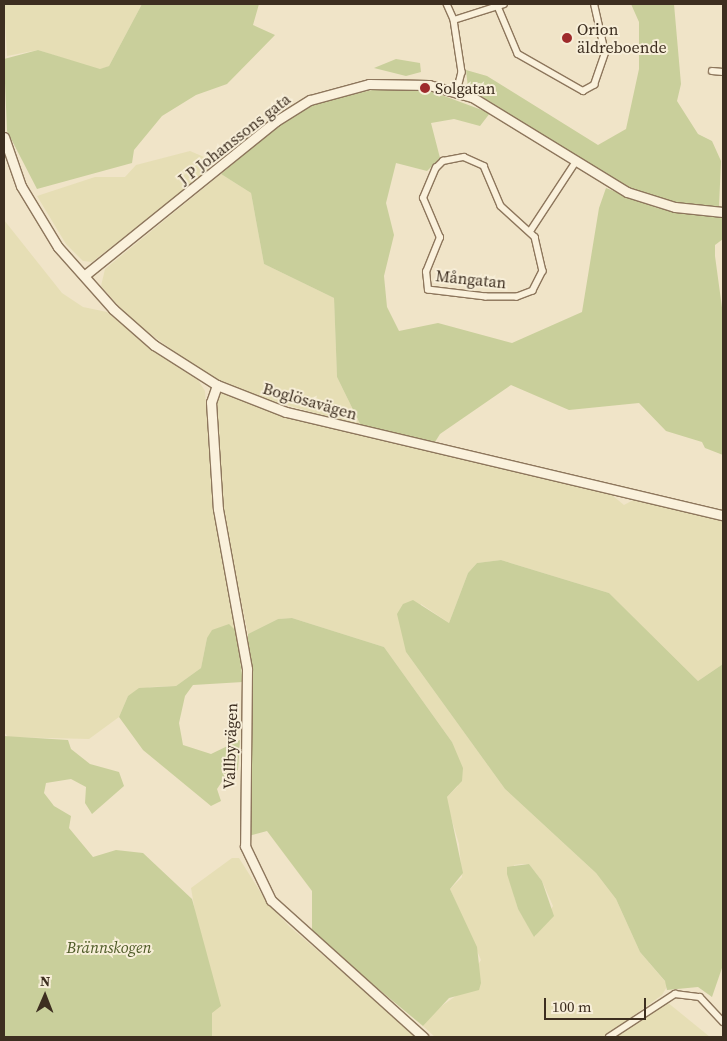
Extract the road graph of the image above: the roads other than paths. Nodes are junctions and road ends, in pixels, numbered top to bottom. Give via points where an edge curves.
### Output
1 (447, 4) edge
2 (500, 4) edge
3 (594, 4) edge
4 (454, 20) junction
5 (712, 71) dead end
6 (723, 72) edge
7 (457, 92) junction
8 (4, 137) edge
9 (575, 163) junction
10 (723, 212) edge
11 (531, 230) junction
12 (85, 275) junction
13 (217, 385) junction
14 (723, 515) edge
15 (723, 1022) edge
16 (423, 1037) edge
17 (609, 1037) edge

1 - 4 street
2 - 3 street via 518,54 582,91 598,78 605,53
2 - 4 street
4 - 7 street via 462,72
5 - 6 street
7 - 9 street, J P Johanssons gata via 494,108
7 - 12 street, J P Johanssons gata via 387,83 354,86 310,100 276,121
8 - 12 street, Boglösavägen via 21,186 44,226
9 - 10 street, J P Johanssons gata via 643,198
9 - 11 street
11 - 11 street, Mångatan via 501,206 484,166 464,157 443,161 430,176 423,198 440,238 426,272 428,290 486,297 517,297 534,291 543,271
12 - 13 street, Boglösavägen via 113,309 154,345
13 - 14 street, Boglösavägen via 286,412
13 - 16 street, Vallbyvägen via 211,402 216,493 247,668 245,846 271,900
15 - 17 street via 700,997 675,994

